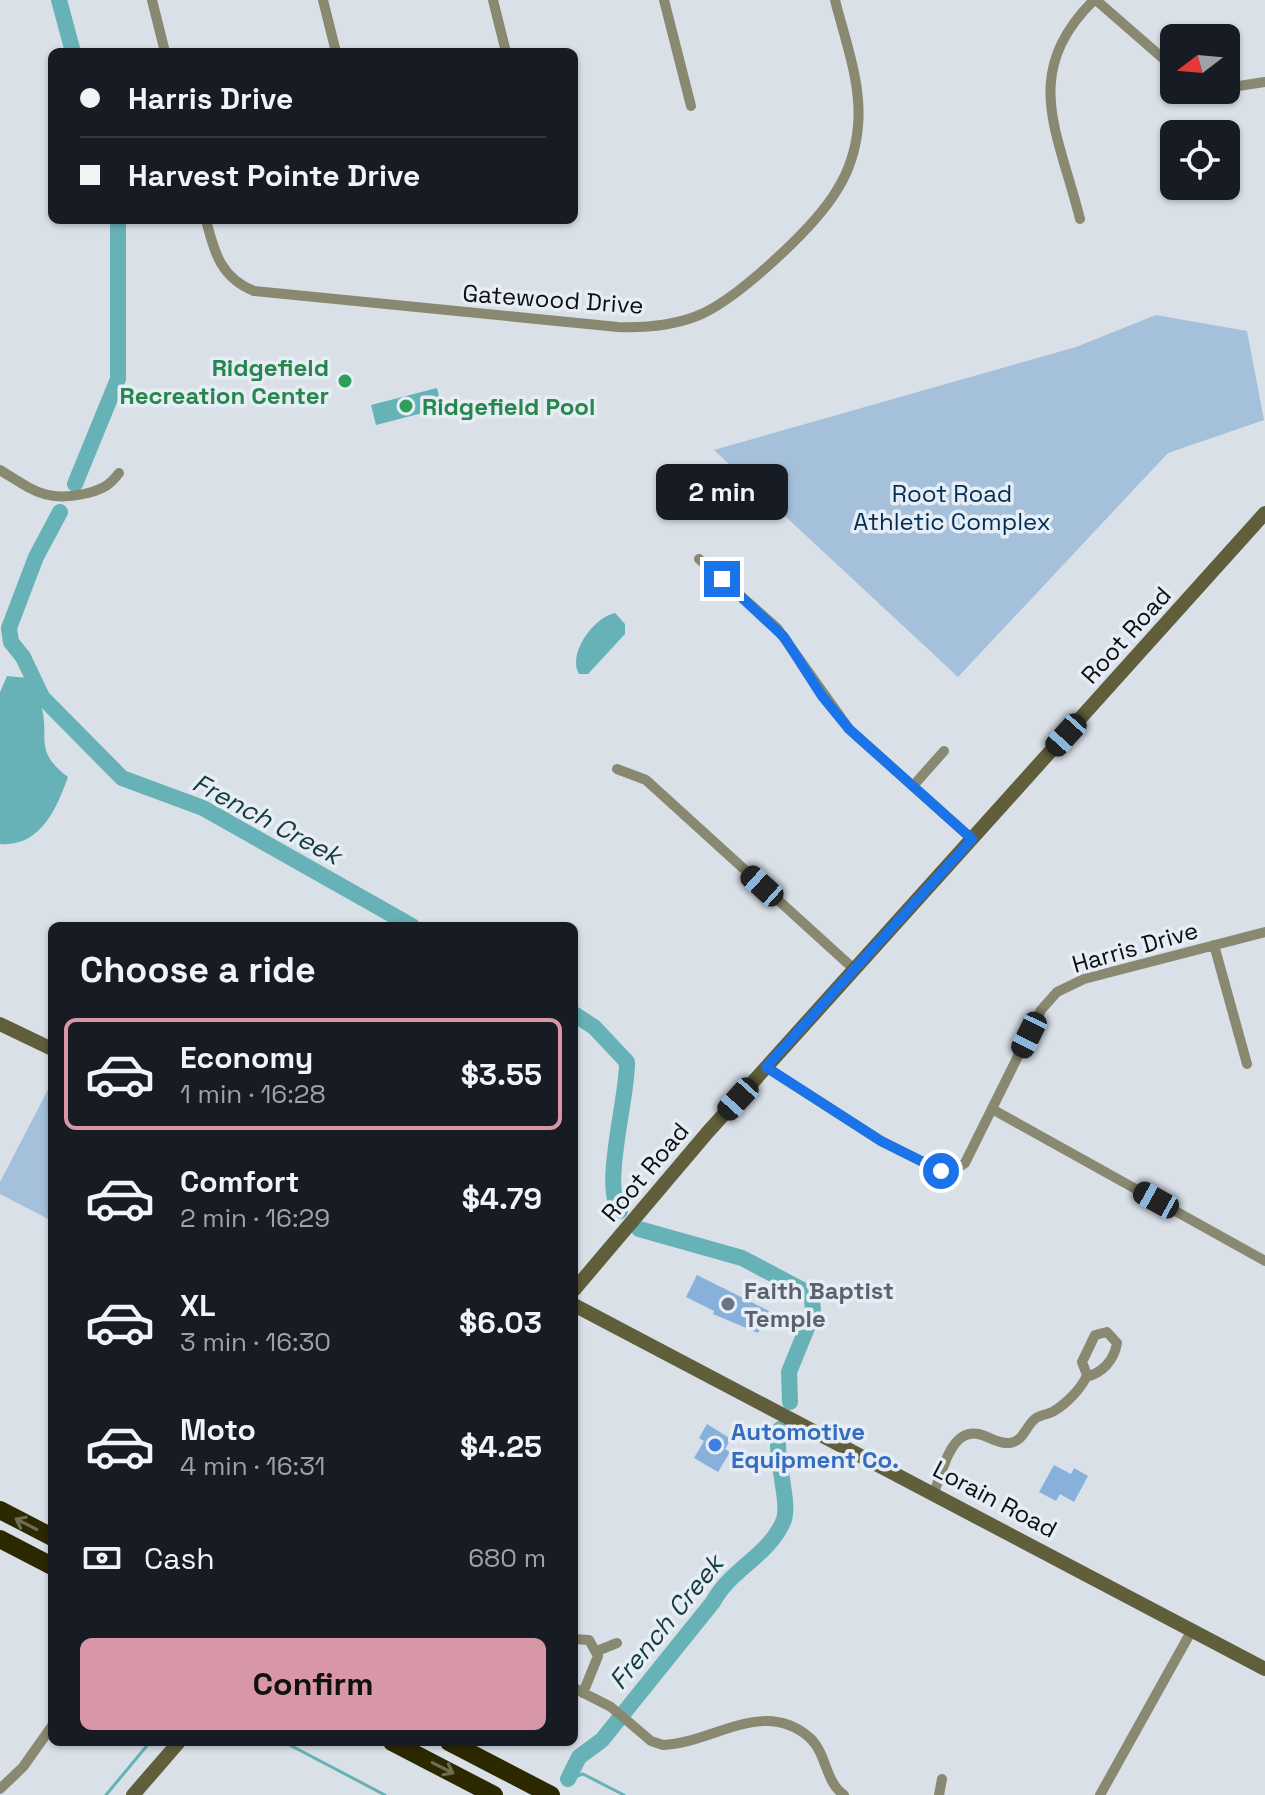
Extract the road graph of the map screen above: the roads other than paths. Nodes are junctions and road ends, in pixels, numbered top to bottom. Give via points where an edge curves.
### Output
1 (152, 0) edge
2 (323, 0) edge
3 (493, 0) edge
4 (664, 0) edge
5 (835, 0) edge
6 (1095, 0) edge
7 (164, 48) edge
8 (335, 48) edge
9 (505, 48) edge
10 (1160, 56) edge
11 (1265, 82) edge
12 (1240, 86) edge
13 (691, 106) dead end
14 (1080, 219) dead end
15 (207, 224) edge
16 (0, 470) edge
17 (119, 473) dead end
18 (1265, 513) edge
19 (699, 559) dead end
20 (944, 751) dead end
21 (617, 769) dead end
22 (913, 786) junction
23 (972, 839) junction
24 (1265, 932) edge
25 (1214, 945) junction
26 (855, 970) junction
27 (0, 1024) edge
28 (48, 1047) edge
29 (1247, 1064) dead end
30 (766, 1067) junction
31 (992, 1109) junction
32 (1265, 1261) edge
33 (578, 1285) edge
34 (578, 1307) edge
35 (1086, 1377) dead end
36 (934, 1492) junction
37 (0, 1510) edge
38 (48, 1535) edge
39 (0, 1539) edge
40 (48, 1564) edge
41 (1192, 1630) junction
42 (578, 1639) edge
43 (617, 1643) dead end
44 (597, 1651) junction
45 (1265, 1669) edge
46 (579, 1691) edge
47 (48, 1732) edge
48 (176, 1746) edge
49 (400, 1746) edge
50 (457, 1746) edge
51 (942, 1779) dead end
52 (0, 1789) edge
53 (133, 1795) edge
54 (494, 1795) edge
55 (551, 1795) edge
56 (844, 1795) edge
57 (939, 1795) edge
58 (1100, 1795) edge

1 - 7 street
2 - 8 street
3 - 9 street
4 - 13 street
5 - 15 street, Gatewood Drive via 858,102 855,143 845,177 820,213 747,284 696,316 663,325 618,327 266,293 245,288 228,275
6 - 10 street
6 - 14 street via 1060,40 1049,82
11 - 12 street
16 - 17 street via 42,495 61,499 104,489
18 - 23 street, Root Road
19 - 22 street via 777,628 842,722
20 - 22 street
21 - 26 street via 646,780
22 - 23 street
23 - 26 street, Root Road
24 - 25 street, Harris Drive
25 - 29 street
25 - 31 street, Harris Drive via 1084,979 1057,992 1041,1010
26 - 30 street, Root Road
27 - 28 street
30 - 31 street, Harris Drive via 881,1141 945,1172 965,1163
30 - 33 street, Root Road
31 - 32 street
34 - 36 street, Lorain Road
35 - 36 street via 1054,1412 1035,1419 1014,1442 977,1434 961,1438
36 - 41 street, Lorain Road
38 -> 37 highway
39 - 40 highway
41 - 45 street, Lorain Road
41 - 58 street
42 - 44 street via 589,1640
43 - 44 street
44 - 46 street via 598,1663
46 - 56 street via 663,1745 780,1720 814,1742
47 - 52 street
48 - 53 street
49 -> 54 highway
50 - 55 highway
51 - 57 street

